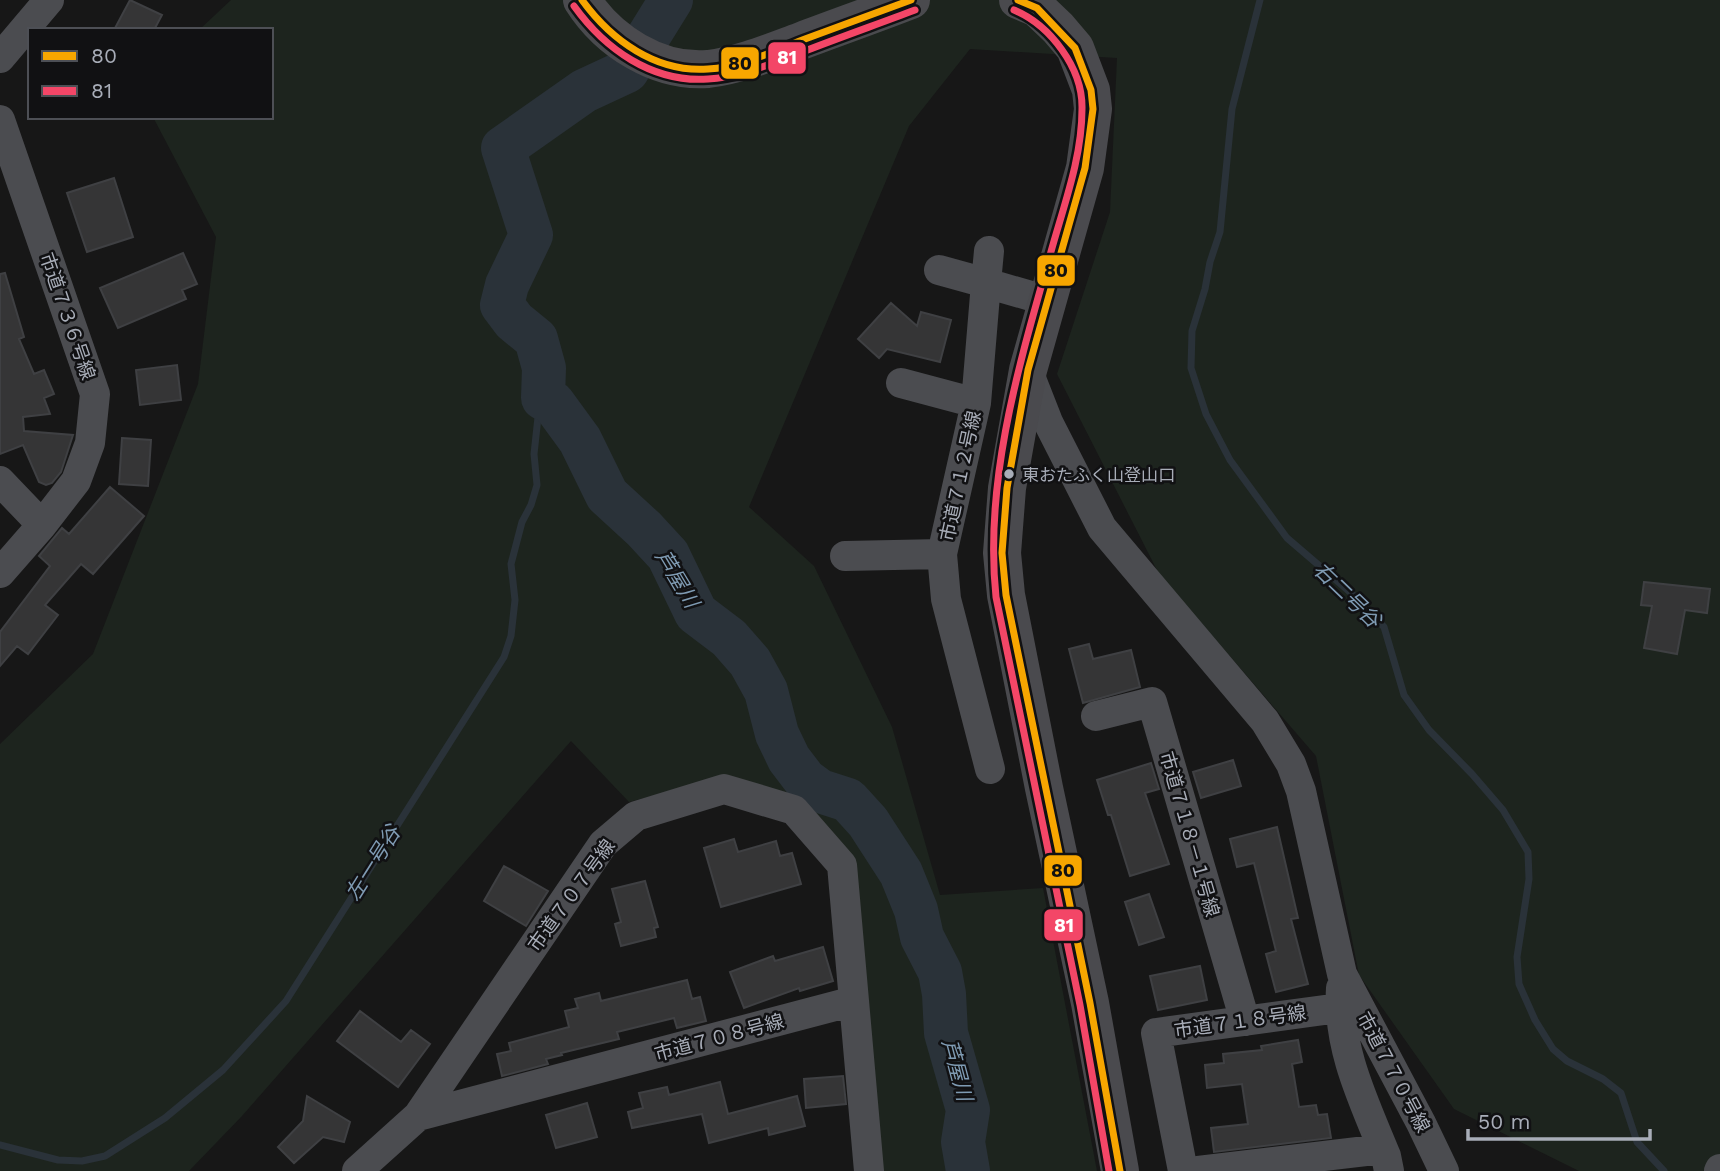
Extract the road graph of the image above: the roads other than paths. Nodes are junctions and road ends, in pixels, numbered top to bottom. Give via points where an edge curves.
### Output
1 (49, 0) edge
2 (912, 0) edge
3 (1018, 0) edge
4 (583, 1) edge
5 (0, 58) edge
6 (0, 120) edge
7 (989, 251) dead end
8 (939, 270) dead end
9 (986, 283) junction
10 (1048, 300) junction
11 (1028, 370) junction
12 (901, 383) dead end
13 (976, 403) junction
14 (0, 481) edge
15 (42, 525) junction
16 (942, 554) junction
17 (845, 556) dead end
18 (0, 573) edge
19 (1096, 716) dead end
20 (989, 769) dead end
21 (1342, 974) junction
22 (854, 1001) junction
23 (1339, 1008) junction
24 (1245, 1021) junction
25 (418, 1116) junction
26 (1386, 1160) edge
27 (357, 1171) edge
28 (869, 1171) edge
29 (1120, 1171) edge
30 (1183, 1171) edge
31 (1198, 1171) edge
32 (1444, 1171) edge

1 - 5 street
2 - 4 street via 736,63 707,69 655,60 632,49 598,22
3 - 10 street via 1037,9 1075,48 1093,109 1085,168
6 - 15 street, 市道７３６号線 via 95,394 90,443 76,481
7 - 9 street, 市道７１２号線
8 - 9 street
9 - 10 street
9 - 13 street, 市道７１２号線
10 - 11 street
11 - 21 street via 1048,422 1102,528 1265,721 1291,764 1304,802
11 - 29 street via 1007,488 1002,554 1006,595
12 - 13 street
13 - 16 street, 市道７１２号線
14 - 15 street
15 - 18 street, 市道７３６号線
16 - 17 street
16 - 20 street, 市道７１２号線 via 946,599
19 - 24 street, 市道７１８－１号線 via 1152,702
21 - 23 street
21 - 32 street, 市道７７０号線
22 - 25 street, 市道７０８号線
22 - 25 street, 市道７０７号線 via 842,865 794,810 724,789 636,816 603,844
22 - 28 street
23 - 24 street, 市道７１８号線
23 - 26 street via 1349,1065
24 - 30 street, 市道７１８号線 via 1156,1033
25 - 27 street, 市道７０７号線
26 - 31 street

